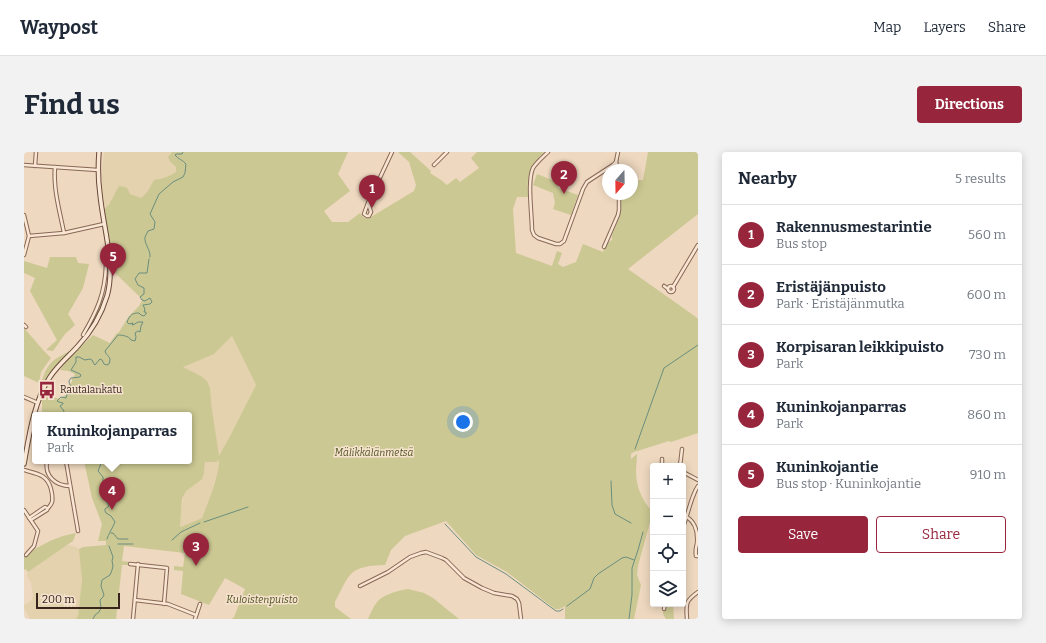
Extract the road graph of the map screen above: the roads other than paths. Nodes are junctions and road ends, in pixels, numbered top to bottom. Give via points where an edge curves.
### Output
1 (36, 152) edge
2 (98, 152) edge
3 (392, 152) edge
4 (447, 152) edge
5 (548, 152) edge
6 (618, 152) edge
7 (616, 162) joint
8 (24, 165) edge
9 (434, 165) dead end
10 (36, 166) junction
11 (55, 167) junction
12 (98, 170) junction
13 (619, 200) edge
14 (368, 203) junction
15 (24, 215) edge
16 (104, 224) junction
17 (64, 233) junction
18 (29, 236) junction
19 (698, 245) edge
20 (604, 248) dead end
21 (24, 255) edge
22 (106, 265) dead end
23 (664, 286) dead end
24 (106, 292) junction
25 (83, 335) dead end
26 (24, 397) edge
27 (38, 403) junction
28 (36, 412) edge
29 (32, 432) edge
30 (682, 449) dead end
31 (662, 459) dead end
32 (662, 463) edge
33 (680, 463) edge
34 (24, 464) edge
35 (47, 464) edge
36 (66, 464) edge
37 (24, 470) edge
38 (686, 474) edge
39 (50, 478) junction
40 (47, 480) junction
41 (698, 480) edge
42 (70, 486) junction
43 (698, 486) edge
44 (24, 510) edge
45 (687, 517) joint
46 (30, 519) junction
47 (78, 531) dead end
48 (26, 555) dead end
49 (698, 556) edge
50 (130, 564) dead end
51 (138, 564) junction
52 (360, 586) dead end
53 (698, 592) edge
54 (135, 600) junction
55 (164, 604) junction
56 (200, 604) dead end
57 (196, 615) junction
58 (133, 619) edge
59 (195, 619) edge
60 (521, 619) edge
61 (688, 619) edge

1 - 10 street
2 - 12 main road
3 - 14 street
4 - 9 street
5 - 7 street via 537,162 531,175 532,230 538,238 556,244 564,241 587,182
6 - 7 street
8 - 10 street
10 - 11 street
11 - 12 street
11 - 17 street via 54,179
12 - 16 main road
13 - 20 street via 618,215
14 - 14 street via 364,212 370,216 371,212
15 - 18 street
16 - 17 street
16 - 24 main road via 110,269
17 - 18 street
18 - 21 street
19 - 23 street via 673,287 674,290 669,291
22 - 24 street
24 - 25 street
24 - 27 main road via 103,309 96,323 50,377
26 - 27 street
27 - 28 main road
29 - 34 main road
30 - 33 street
31 - 32 street
35 - 39 street
36 - 42 street
37 - 40 street via 42,475
38 - 41 street
39 - 40 street
39 - 42 street via 64,486
40 - 46 street via 51,488 50,505 47,510
42 - 47 street
43 - 45 street
44 - 46 street
45 - 49 street via 696,527 695,554
46 - 48 street via 38,531 34,546
50 - 51 street
51 - 54 street
51 - 55 street via 167,568
52 - 60 street via 410,557 426,552 442,558 464,578 482,588 517,598
53 - 61 street via 686,603
54 - 55 street
54 - 58 street
55 - 57 street
56 - 57 street
57 - 59 street

